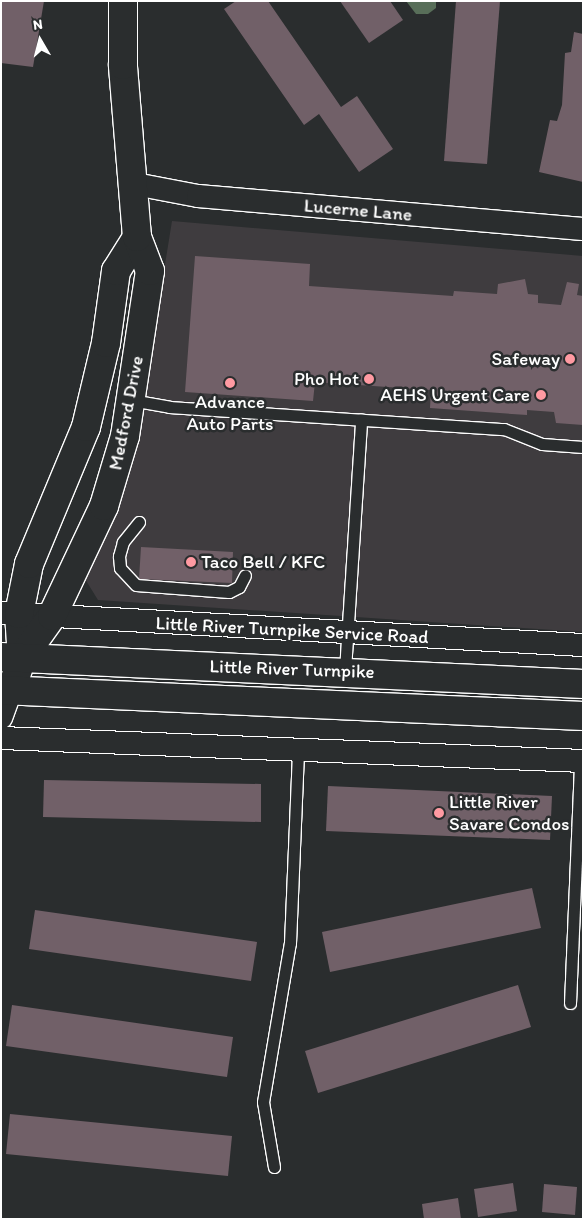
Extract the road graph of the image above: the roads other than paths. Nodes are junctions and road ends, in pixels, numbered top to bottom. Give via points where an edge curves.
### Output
1 (123, 1) edge
2 (135, 184) junction
3 (583, 229) edge
4 (137, 237) junction
5 (131, 400) junction
6 (361, 420) junction
7 (583, 447) edge
8 (139, 522) dead end
9 (245, 575) dead end
10 (10, 613) edge
11 (52, 616) junction
12 (347, 632) junction
13 (583, 645) edge
14 (11, 658) edge
15 (345, 670) junction
16 (583, 684) edge
17 (6, 691) edge
18 (583, 716) edge
19 (1, 718) edge
20 (1, 738) edge
21 (298, 750) junction
22 (582, 761) edge
23 (570, 1002) dead end
24 (274, 1167) dead end

1 - 2 street, Medford Drive via 123,65
2 - 3 street, Lucerne Lane via 198,196
2 - 4 street, Medford Drive
4 - 5 street, Medford Drive via 150,271
4 - 10 street, Medford Drive via 116,270 106,343 86,427
5 - 6 lane via 169,407
5 - 11 street, Medford Drive via 126,436 104,506
6 - 7 lane via 504,429 542,444
6 - 12 lane
8 - 9 lane via 123,542 119,556 123,573 136,585 229,592 239,587
10 - 11 street, Little River Turnpike Service Road
10 - 14 street, Medford Drive
11 - 12 street, Little River Turnpike Service Road
11 - 14 street, Medford Drive
12 - 13 street, Little River Turnpike Service Road
12 - 15 lane
14 - 15 street, Little River Turnpike
14 - 17 street, Medford Drive
15 - 16 street, Little River Turnpike
17 - 18 street, Little River Turnpike
17 - 19 street, Medford Drive
20 - 21 street
21 - 22 street
21 - 24 lane via 290,943 263,1102
22 - 23 lane

